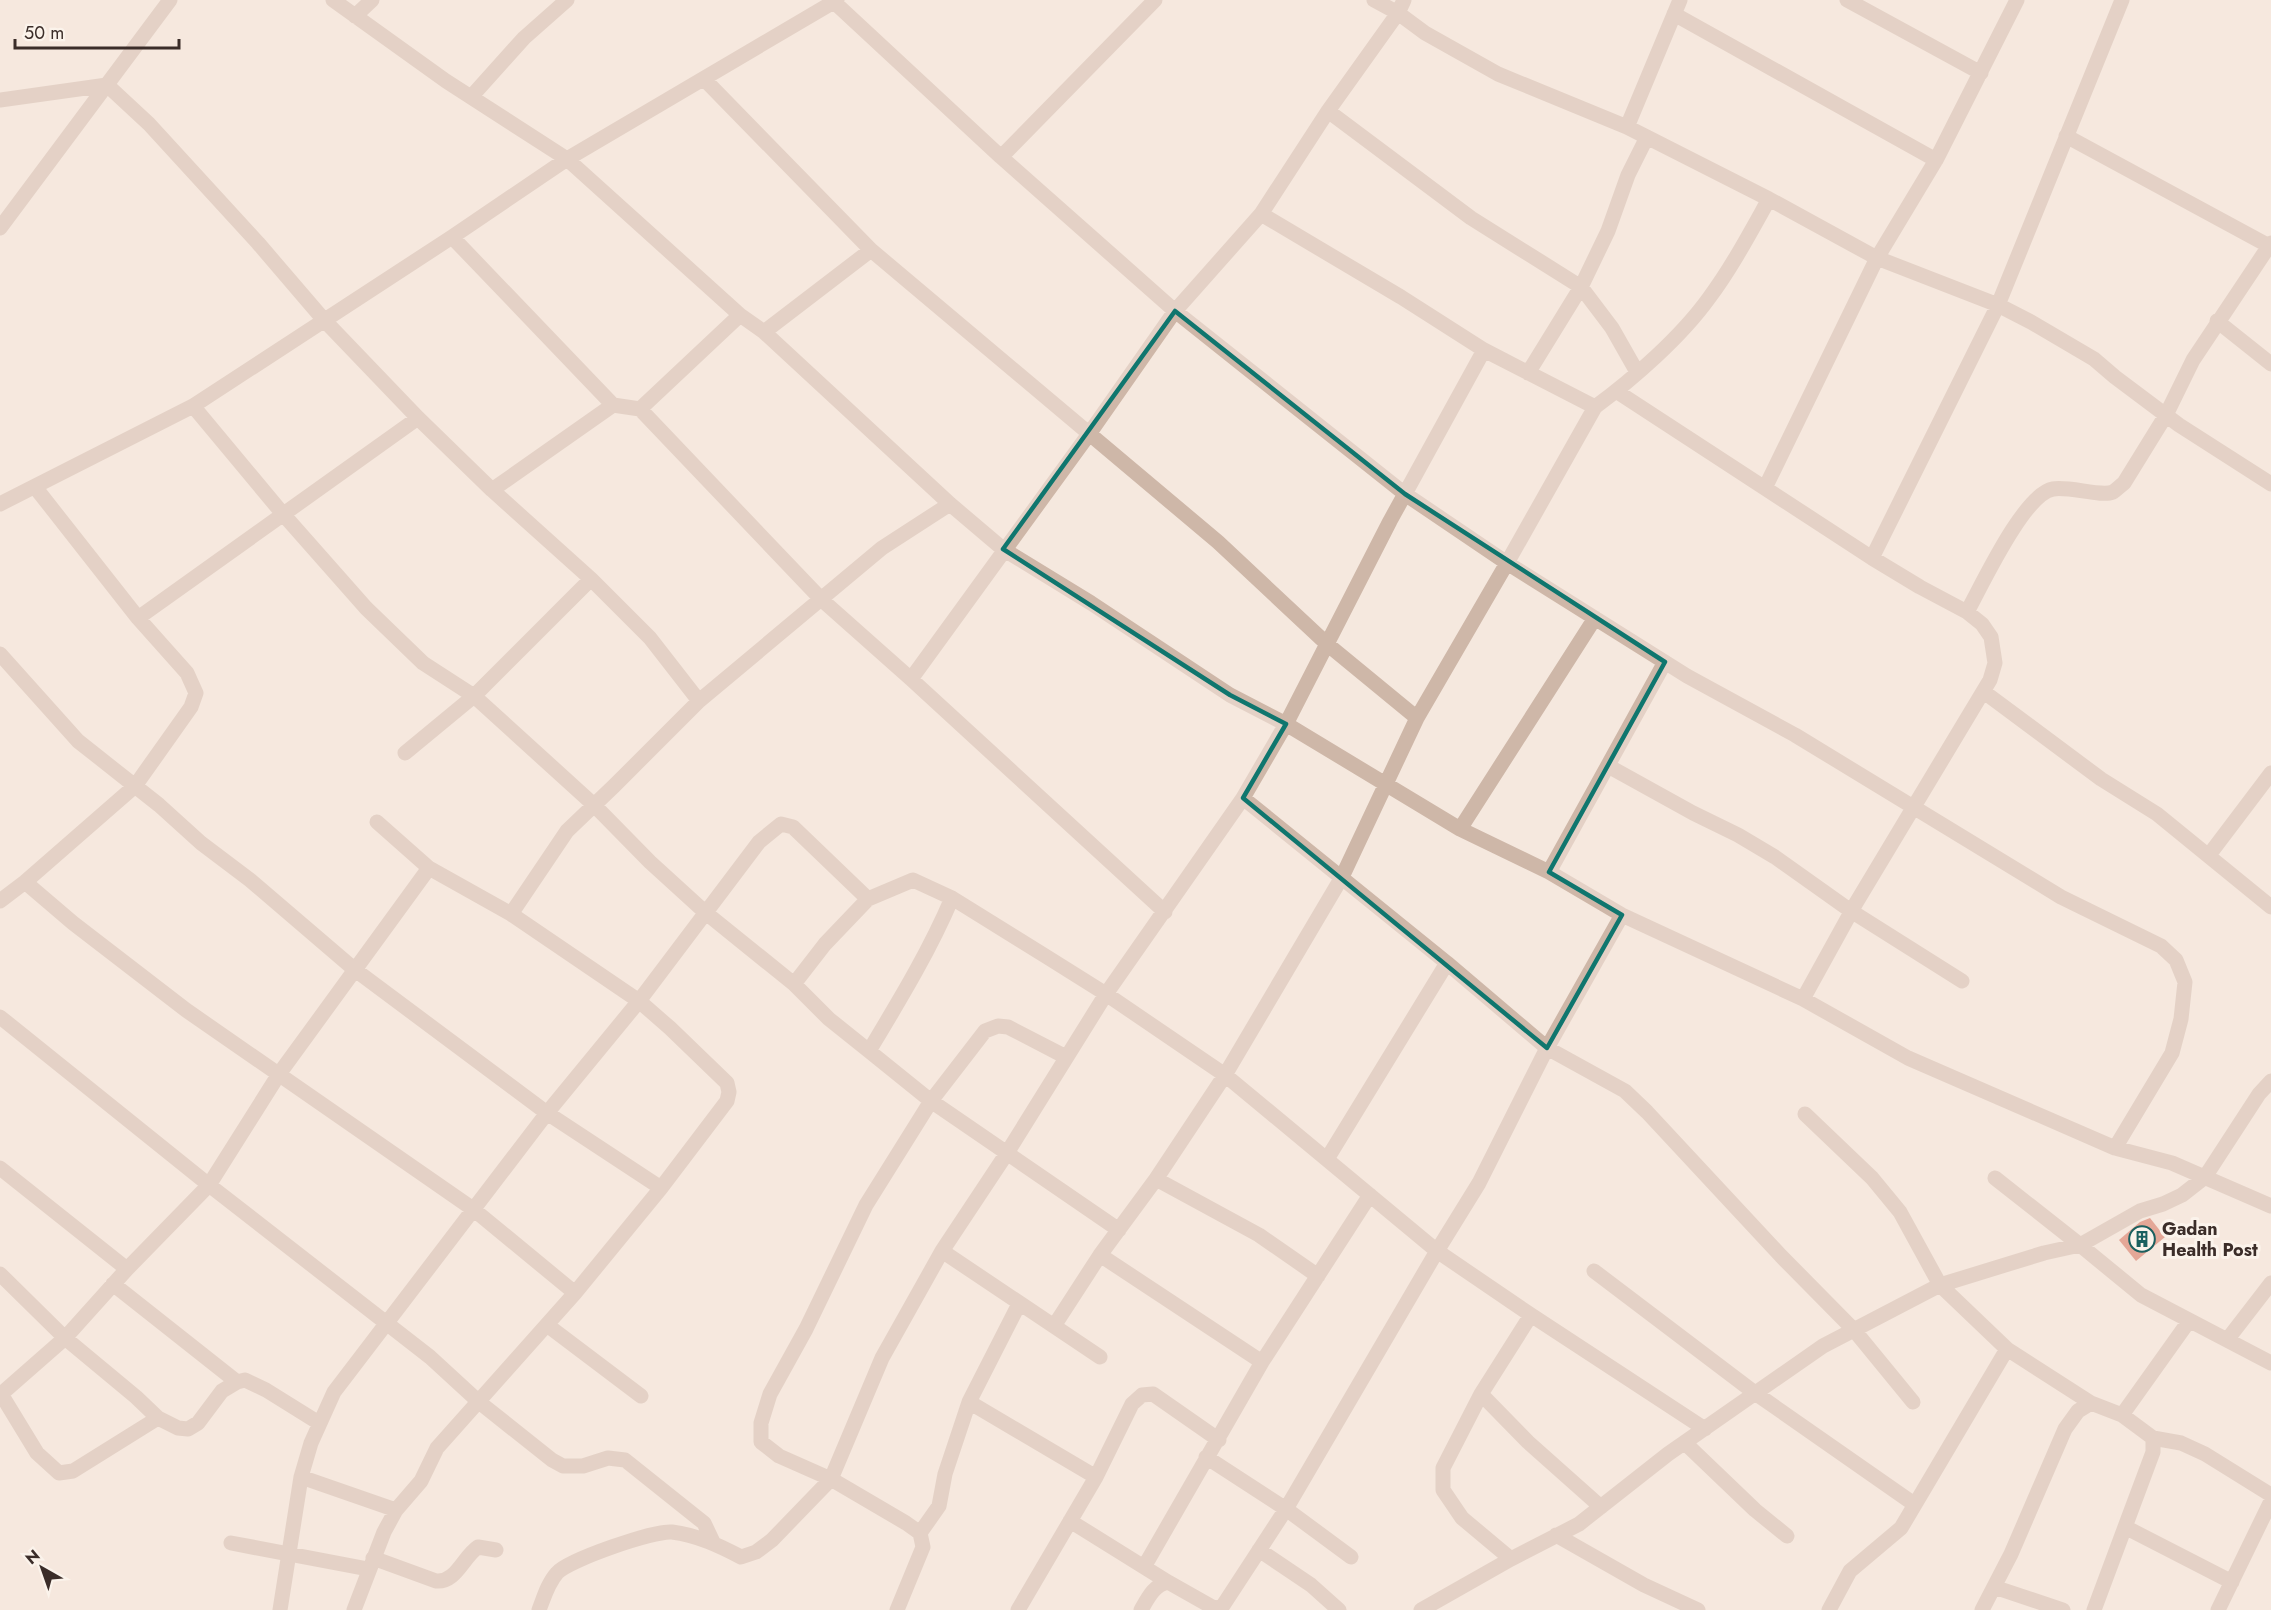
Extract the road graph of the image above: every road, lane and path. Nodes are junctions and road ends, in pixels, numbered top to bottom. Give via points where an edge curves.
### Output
1 (170, 0) edge
2 (333, 0) edge
3 (372, 0) edge
4 (567, 0) edge
5 (1155, 0) edge
6 (1374, 0) edge
7 (1847, 0) edge
8 (2017, 0) edge
9 (2122, 0) edge
10 (835, 1) edge
11 (1401, 7) edge
12 (1677, 7) edge
13 (355, 16) junction
14 (1981, 73) junction
15 (704, 79) junction
16 (107, 85) junction
17 (471, 97) junction
18 (0, 100) edge
19 (1328, 111) junction
20 (1627, 127) junction
21 (2066, 136) junction
22 (1647, 138) junction
23 (1001, 157) junction
24 (567, 159) junction
25 (1936, 160) junction
26 (1769, 199) junction
27 (1261, 214) junction
28 (0, 228) edge
29 (452, 237) junction
30 (2270, 244) edge
31 (871, 250) junction
32 (1877, 258) junction
33 (1581, 287) junction
34 (1998, 305) junction
35 (1175, 311) junction
36 (740, 315) junction
37 (324, 320) junction
38 (2217, 321) junction
39 (764, 332) junction
40 (1484, 350) junction
41 (2271, 364) edge
42 (1637, 372) junction
43 (1528, 373) junction
44 (1616, 391) junction
45 (614, 405) junction
46 (193, 406) junction
47 (1595, 406) junction
48 (640, 409) junction
49 (2166, 415) junction
50 (418, 418) junction
51 (1089, 434) junction
52 (2271, 484) edge
53 (35, 487) junction
54 (1766, 488) junction
55 (492, 490) junction
56 (1405, 494) junction
57 (0, 504) edge
58 (950, 504) junction
59 (283, 514) junction
60 (1004, 549) junction
61 (1872, 558) junction
62 (1508, 563) junction
63 (591, 579) junction
64 (822, 600) junction
65 (1967, 612) junction
66 (138, 618) junction
67 (1595, 618) junction
68 (1327, 644) junction
69 (0, 654) edge
70 (1665, 662) junction
71 (911, 679) junction
72 (1984, 692) junction
73 (474, 696) junction
74 (699, 701) junction
75 (1417, 718) junction
76 (1286, 724) junction
77 (405, 753) dead end
78 (1608, 766) junction
79 (2271, 773) edge
80 (1385, 783) junction
81 (135, 786) junction
82 (1243, 798) junction
83 (594, 805) junction
84 (1913, 808) junction
85 (377, 822) dead end
86 (1460, 829) junction
87 (2208, 855) junction
88 (429, 868) junction
89 (1549, 872) junction
90 (1342, 877) junction
91 (25, 882) junction
92 (952, 898) junction
93 (868, 899) junction
94 (0, 901) edge
95 (2271, 907) edge
96 (1851, 911) junction
97 (1165, 912) junction
98 (706, 913) junction
99 (511, 914) junction
100 (1622, 915) junction
101 (1447, 963) junction
102 (354, 969) junction
103 (1962, 981) dead end
104 (794, 984) junction
105 (1106, 994) junction
106 (1803, 999) junction
107 (639, 1001) junction
108 (2, 1023) edge
109 (1547, 1048) junction
110 (869, 1051) junction
111 (1066, 1057) junction
112 (279, 1074) junction
113 (1225, 1075) junction
114 (2271, 1081) edge
115 (931, 1101) junction
116 (547, 1113) junction
117 (1805, 1114) dead end
118 (2115, 1148) junction
119 (1007, 1153) junction
120 (1327, 1159) junction
121 (0, 1168) edge
122 (2205, 1177) junction
123 (1995, 1178) dead end
124 (1155, 1179) junction
125 (209, 1185) junction
126 (661, 1188) junction
127 (1370, 1195) junction
128 (2271, 1206) edge
129 (473, 1209) junction
130 (1119, 1230) junction
131 (2080, 1245) junction
132 (942, 1251) junction
133 (1437, 1251) junction
134 (1100, 1255) junction
135 (127, 1269) junction
136 (1594, 1271) dead end
137 (0, 1274) edge
138 (1318, 1276) junction
139 (2271, 1283) edge
140 (113, 1284) junction
141 (1940, 1285) junction
142 (575, 1293) junction
143 (1019, 1304) junction
144 (1531, 1315) junction
145 (2189, 1321) junction
146 (386, 1323) junction
147 (547, 1325) junction
148 (1054, 1326) junction
149 (1854, 1330) junction
150 (65, 1338) junction
151 (2227, 1340) junction
152 (2007, 1348) junction
153 (1100, 1357) dead end
154 (1262, 1362) junction
155 (2271, 1363) edge
156 (237, 1382) junction
157 (1755, 1393) junction
158 (1481, 1394) junction
159 (1, 1395) edge
160 (641, 1396) dead end
161 (479, 1402) junction
162 (969, 1402) junction
163 (1913, 1402) dead end
164 (2091, 1403) junction
165 (2122, 1415) junction
166 (158, 1418) junction
167 (319, 1423) junction
168 (1705, 1429) junction
169 (2153, 1438) junction
170 (1219, 1440) junction
171 (1685, 1443) junction
172 (1206, 1457) junction
173 (301, 1477) junction
174 (1096, 1477) junction
175 (831, 1479) junction
176 (2271, 1495) edge
177 (2271, 1501) edge
178 (1914, 1504) junction
179 (1601, 1507) junction
180 (1286, 1509) junction
181 (396, 1510) junction
182 (1070, 1521) junction
183 (2125, 1527) junction
184 (920, 1533) junction
185 (1556, 1535) junction
186 (1787, 1536) dead end
187 (713, 1542) junction
188 (231, 1543) dead end
189 (496, 1550) dead end
190 (1259, 1550) junction
191 (288, 1555) junction
192 (1352, 1557) dead end
193 (1511, 1559) junction
194 (371, 1564) junction
195 (1144, 1567) junction
196 (1168, 1582) junction
197 (2232, 1582) junction
198 (1994, 1587) junction
199 (280, 1610) edge
200 (354, 1610) edge
201 (539, 1610) edge
202 (897, 1610) edge
203 (1018, 1610) edge
204 (1141, 1610) edge
205 (1339, 1610) edge
206 (1421, 1610) edge
207 (1698, 1610) edge
208 (1828, 1610) edge
209 (1982, 1610) edge
210 (2063, 1610) edge
211 (2094, 1610) edge
212 (2218, 1610) edge

1 - 16 street
2 - 13 street
3 - 13 street
4 - 17 street via 524,38
5 - 23 street
6 - 11 street
7 - 14 street
8 - 14 street
9 - 21 street
10 - 15 street
10 - 23 street
11 - 19 street
11 - 20 street via 1425,33 1498,74
12 - 20 street
12 - 25 street
13 - 17 street
14 - 25 street
15 - 24 street
15 - 31 street
16 - 18 street
16 - 28 street
16 - 37 street via 157,132
17 - 24 street
19 - 27 street
19 - 33 street via 1471,218
20 - 22 street
21 - 30 street
21 - 34 street
22 - 26 street
22 - 33 street
23 - 35 street
24 - 29 street
24 - 36 street
25 - 32 street
26 - 32 street
26 - 42 street via 1708,300
27 - 35 street
27 - 40 street
29 - 37 street
29 - 45 street
30 - 38 street
31 - 39 street
31 - 51 street
32 - 34 street
32 - 54 street
33 - 42 street via 1612,328
33 - 43 street
34 - 49 street via 2094,359
34 - 61 street
35 - 51 street
35 - 56 street
36 - 39 street
36 - 48 street
37 - 46 street
37 - 50 street
38 - 41 street
38 - 49 street
39 - 58 street
40 - 43 street
40 - 56 street
42 - 44 street
43 - 47 street
44 - 47 street
44 - 54 street
45 - 48 street
45 - 55 street
46 - 53 street
46 - 59 street
47 - 62 street
48 - 64 street
49 - 52 street
49 - 65 street via 2124,483 2114,492 2054,489 2035,498
50 - 55 street
50 - 59 street
51 - 60 street
51 - 68 street via 1218,542
53 - 57 street
53 - 66 street
54 - 61 street
55 - 63 street
56 - 62 street
56 - 68 street
58 - 60 street
58 - 64 street via 882,548
59 - 66 street
59 - 73 street via 366,608 423,663
60 - 71 street
60 - 76 street via 1230,696
61 - 65 street
62 - 67 street
62 - 75 street
63 - 73 street
63 - 74 street via 650,638
64 - 71 street
64 - 74 street
65 - 72 street via 1983,624 1994,649 1995,663
66 - 81 street via 187,673 196,693 191,707
67 - 70 street
67 - 86 street
68 - 75 street
68 - 76 street
69 - 81 street via 78,741
70 - 78 street
70 - 84 street via 1796,735
71 - 97 street
72 - 84 street
72 - 87 street via 2101,779 2157,814
73 - 77 street
73 - 83 street
74 - 83 street
75 - 80 street
76 - 80 street
76 - 82 street
78 - 89 street
78 - 96 street via 1775,857
79 - 87 street
80 - 86 street
80 - 90 street
81 - 91 street
81 - 102 street
82 - 90 street
82 - 97 street
83 - 98 street
83 - 99 street via 567,831
84 - 96 street
84 - 118 street via 2061,897 2145,936 2176,960 2185,982 2172,1053
85 - 88 street
86 - 89 street
87 - 95 street
88 - 99 street
88 - 102 street
89 - 100 street
90 - 101 street
90 - 113 street
91 - 94 street
91 - 112 street via 186,1010
92 - 93 street via 913,880
92 - 105 street
92 - 110 street via 909,986
93 - 98 street via 802,834 781,824 759,842
93 - 104 street
96 - 103 street
96 - 106 street
97 - 105 street
98 - 104 street
98 - 107 street
99 - 107 street
100 - 106 street
100 - 109 street
101 - 109 street
101 - 120 street
102 - 112 street
102 - 116 street
104 - 110 street
105 - 111 street
105 - 113 street
106 - 118 street via 1919,1063
107 - 116 street
107 - 126 street via 727,1083 729,1092 727,1101
108 - 125 street
109 - 133 street via 1479,1184
109 - 149 street via 1624,1091 1647,1112
110 - 115 street
111 - 115 street via 1008,1027 998,1026 985,1031
111 - 119 street
112 - 125 street
112 - 129 street
113 - 120 street
113 - 124 street
114 - 122 street
115 - 119 street
115 - 175 street via 866,1205 770,1394 761,1423 761,1442 779,1456
116 - 126 street
116 - 129 street
117 - 141 street via 1872,1178 1900,1212
118 - 122 street via 2172,1163
119 - 130 street
119 - 132 street
120 - 127 street
121 - 135 street
122 - 128 street
122 - 131 street via 2182,1195 2140,1211
123 - 131 street
124 - 130 street
124 - 138 street via 1259,1235
125 - 135 street
125 - 146 street
126 - 142 street
127 - 133 street
127 - 138 street
129 - 142 street
129 - 146 street
130 - 134 street
131 - 141 street
131 - 145 street via 2141,1295
132 - 143 street
132 - 175 street via 882,1358
133 - 144 street
133 - 180 street
134 - 148 street
134 - 154 street
135 - 140 street
136 - 157 street
137 - 150 street
138 - 154 street
139 - 151 street
140 - 150 street
140 - 156 street
141 - 149 street
141 - 152 street
142 - 147 street
143 - 148 street
143 - 162 street
144 - 158 street
144 - 168 street
145 - 151 street
145 - 165 street
146 - 161 street
146 - 167 street via 334,1392
147 - 160 street
147 - 161 street
148 - 153 street
149 - 157 street via 1823,1346
149 - 163 street
150 - 159 street
150 - 166 street
151 - 155 street
152 - 164 street
152 - 178 street
154 - 170 street
156 - 166 street via 222,1390 206,1414 188,1429
156 - 167 street via 245,1380 266,1390
157 - 168 street
157 - 178 street
158 - 179 street
158 - 193 street via 1443,1468 1443,1490 1462,1518
159 - 166 street via 37,1454 58,1473 73,1471
161 - 181 street via 437,1448 422,1481
161 - 187 street via 563,1466 583,1466 608,1458 625,1460 704,1523
162 - 174 street
162 - 184 street via 945,1474 939,1506
164 - 165 street
164 - 198 street via 2078,1411 2065,1429
165 - 169 street
167 - 173 street
168 - 171 street
169 - 176 street via 2181,1443 2205,1454
169 - 183 street via 2153,1452
170 - 172 street
170 - 174 street via 1153,1394 1142,1395 1132,1404
171 - 179 street
171 - 186 street
172 - 180 street
172 - 195 street
173 - 181 street
173 - 191 street
174 - 182 street
175 - 184 street
175 - 187 street via 756,1552 741,1557
177 - 197 street
178 - 208 street via 1901,1528 1850,1571
179 - 185 street
180 - 190 street
180 - 192 street
181 - 194 street
182 - 195 street
182 - 203 street
183 - 197 street
183 - 211 street
184 - 202 street via 923,1547
185 - 193 street
185 - 207 street via 1644,1585
187 - 201 street via 671,1532 642,1536 558,1571
188 - 191 street
189 - 194 street via 478,1546 444,1582
190 - 196 street via 1222,1607 1214,1608
190 - 205 street via 1311,1585
191 - 194 street
191 - 199 street
193 - 206 street
194 - 200 street
195 - 196 street
196 - 204 street via 1160,1584
197 - 212 street
198 - 209 street
198 - 210 street

